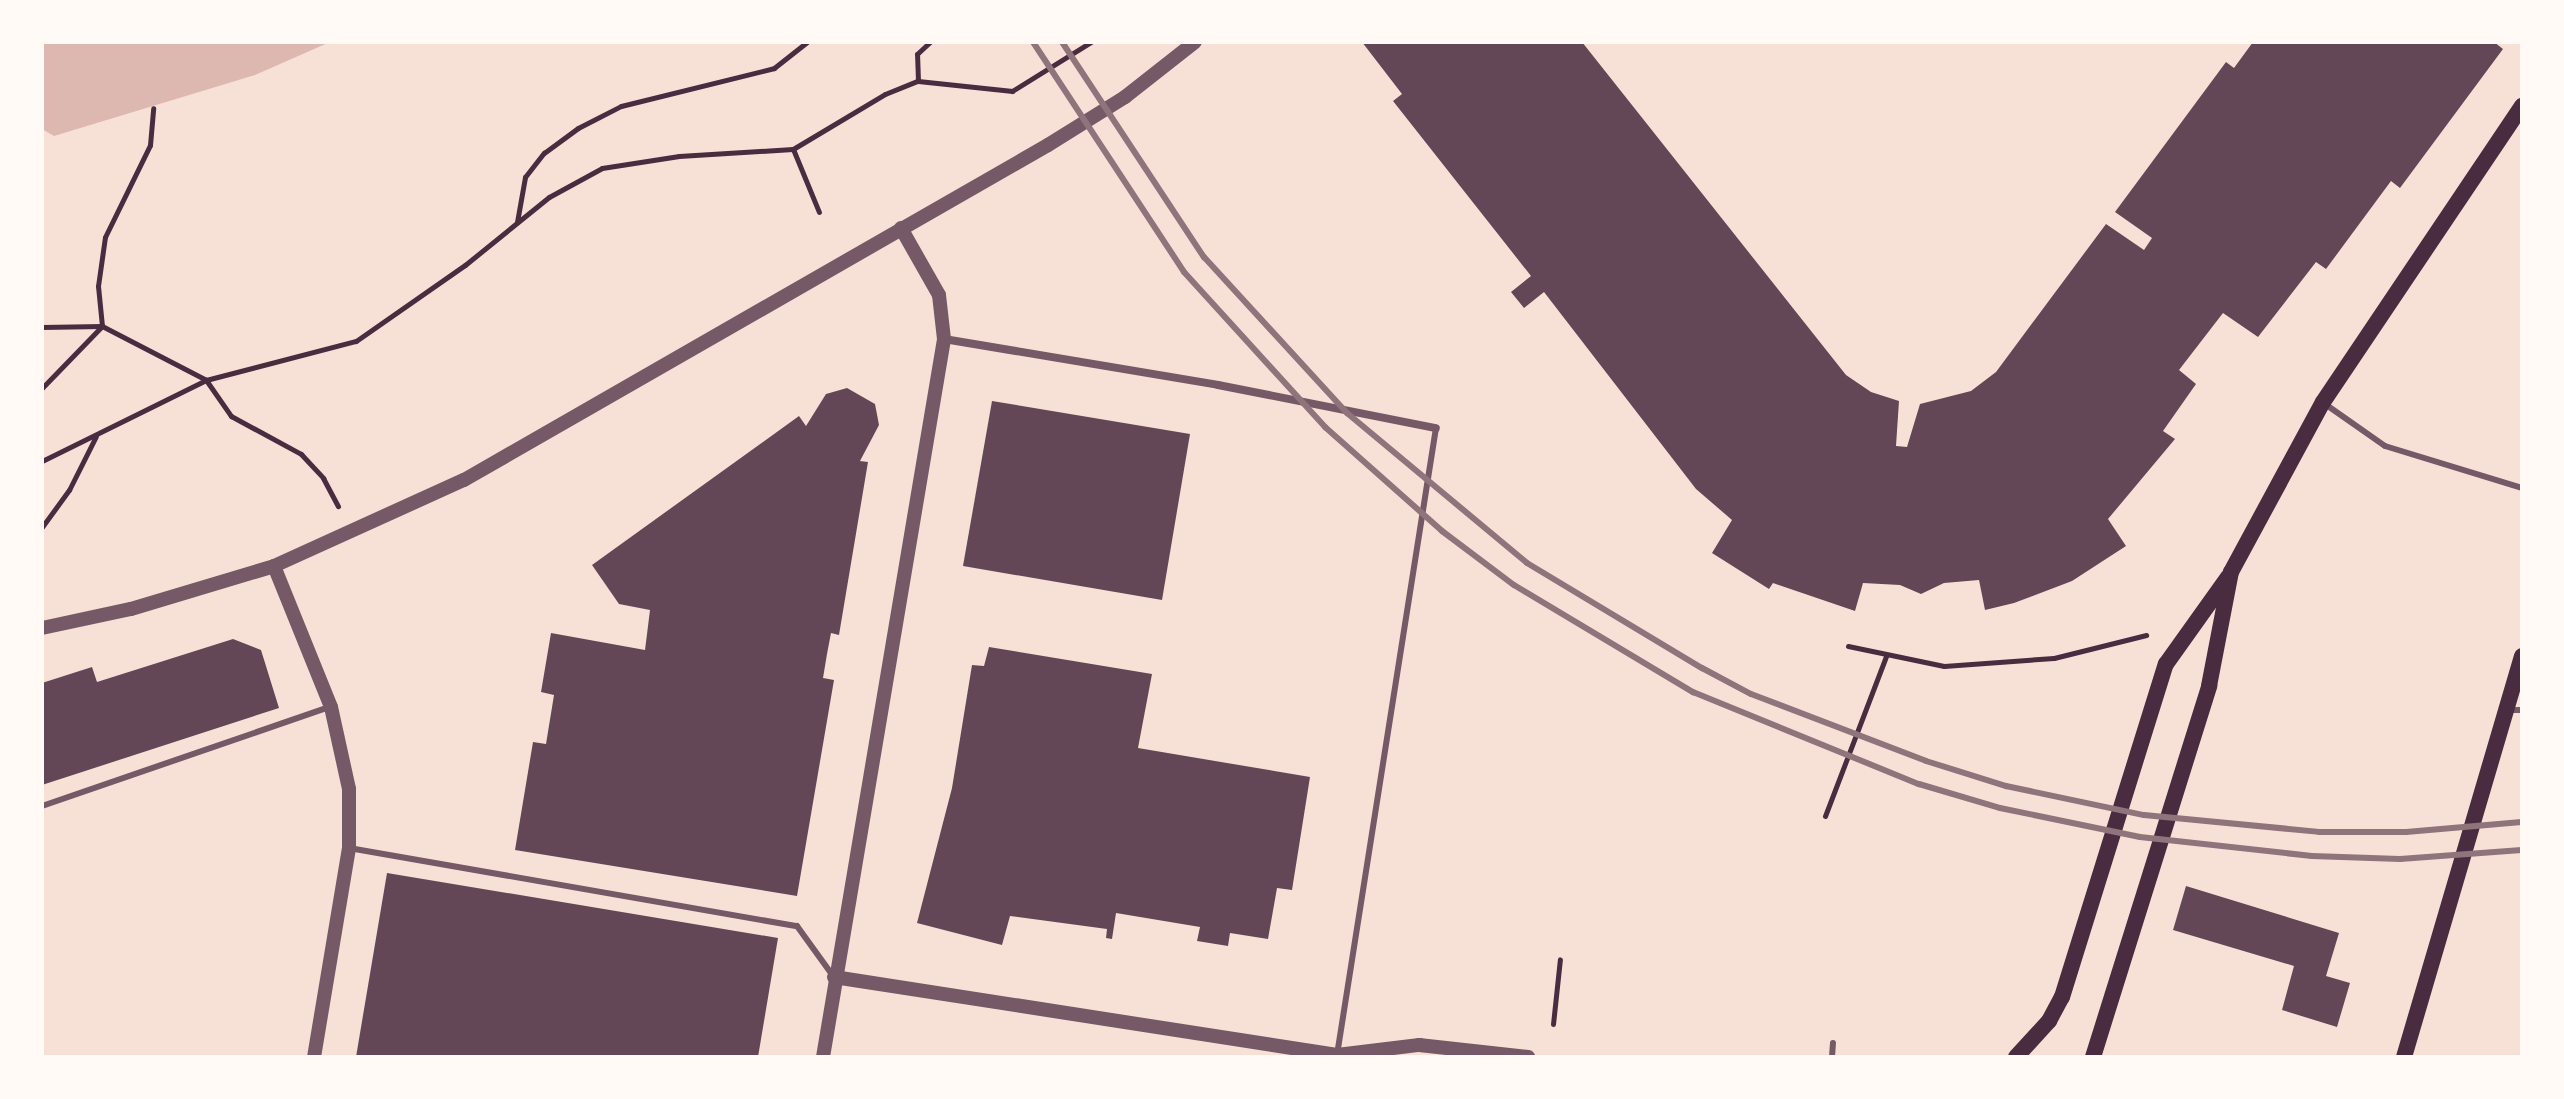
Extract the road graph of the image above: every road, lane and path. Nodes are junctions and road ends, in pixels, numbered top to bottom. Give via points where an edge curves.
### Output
1 (807, 42) edge
2 (930, 42) edge
3 (1091, 42) edge
4 (1195, 42) edge
5 (918, 81) junction
6 (2522, 106) edge
7 (153, 108) dead end
8 (793, 149) junction
9 (819, 212) dead end
10 (516, 223) junction
11 (901, 228) junction
12 (102, 326) junction
13 (42, 327) edge
14 (944, 339) junction
15 (206, 380) junction
16 (42, 388) edge
17 (2323, 402) junction
18 (1436, 428) joint
19 (96, 436) junction
20 (42, 461) edge
21 (2522, 488) edge
22 (338, 506) dead end
23 (42, 527) edge
24 (274, 566) junction
25 (2231, 572) junction
26 (42, 628) edge
27 (2146, 635) dead end
28 (1848, 646) dead end
29 (1886, 656) junction
30 (2522, 656) edge
31 (331, 707) junction
32 (2504, 710) junction
33 (2522, 710) edge
34 (42, 806) edge
35 (1825, 816) dead end
36 (349, 848) junction
37 (1560, 959) dead end
38 (834, 977) junction
39 (1553, 1024) dead end
40 (1833, 1043) dead end
41 (1339, 1056) edge
42 (314, 1057) edge
43 (823, 1057) edge
44 (1528, 1057) edge
45 (1832, 1057) edge
46 (2016, 1057) edge
47 (2093, 1057) edge
48 (2404, 1057) edge

1 - 10 path via 774,68 621,106 578,128 544,153 525,177
2 - 5 path via 917,54
3 - 5 path via 1012,91
4 - 11 street via 1125,97
5 - 8 path via 885,94
6 - 17 main road
7 - 12 path via 150,145 102,248
8 - 9 path
8 - 10 path via 679,156 602,168 567,185
10 - 15 path via 356,341
11 - 14 street via 939,295
11 - 24 street via 464,480
12 - 13 path
12 - 15 path
12 - 16 path
14 - 18 street
14 - 38 street
15 - 19 path
15 - 22 path via 231,416 301,454 323,478
17 - 21 lane via 2385,446
17 - 25 main road
18 - 41 lane
19 - 20 path
19 - 23 path via 69,490
24 - 26 street via 131,609
24 - 31 street
25 - 46 main road via 2166,664 2062,997 2049,1021
25 - 47 main road via 2209,686
27 - 29 path via 2054,658 1944,666
28 - 29 path
29 - 35 path
30 - 32 main road
31 - 34 lane
31 - 36 street via 349,789
32 - 33 lane
32 - 48 main road
36 - 38 lane via 797,926
36 - 42 street
37 - 39 path
38 - 41 street
38 - 43 street
40 - 45 lane
41 - 44 street via 1419,1045

